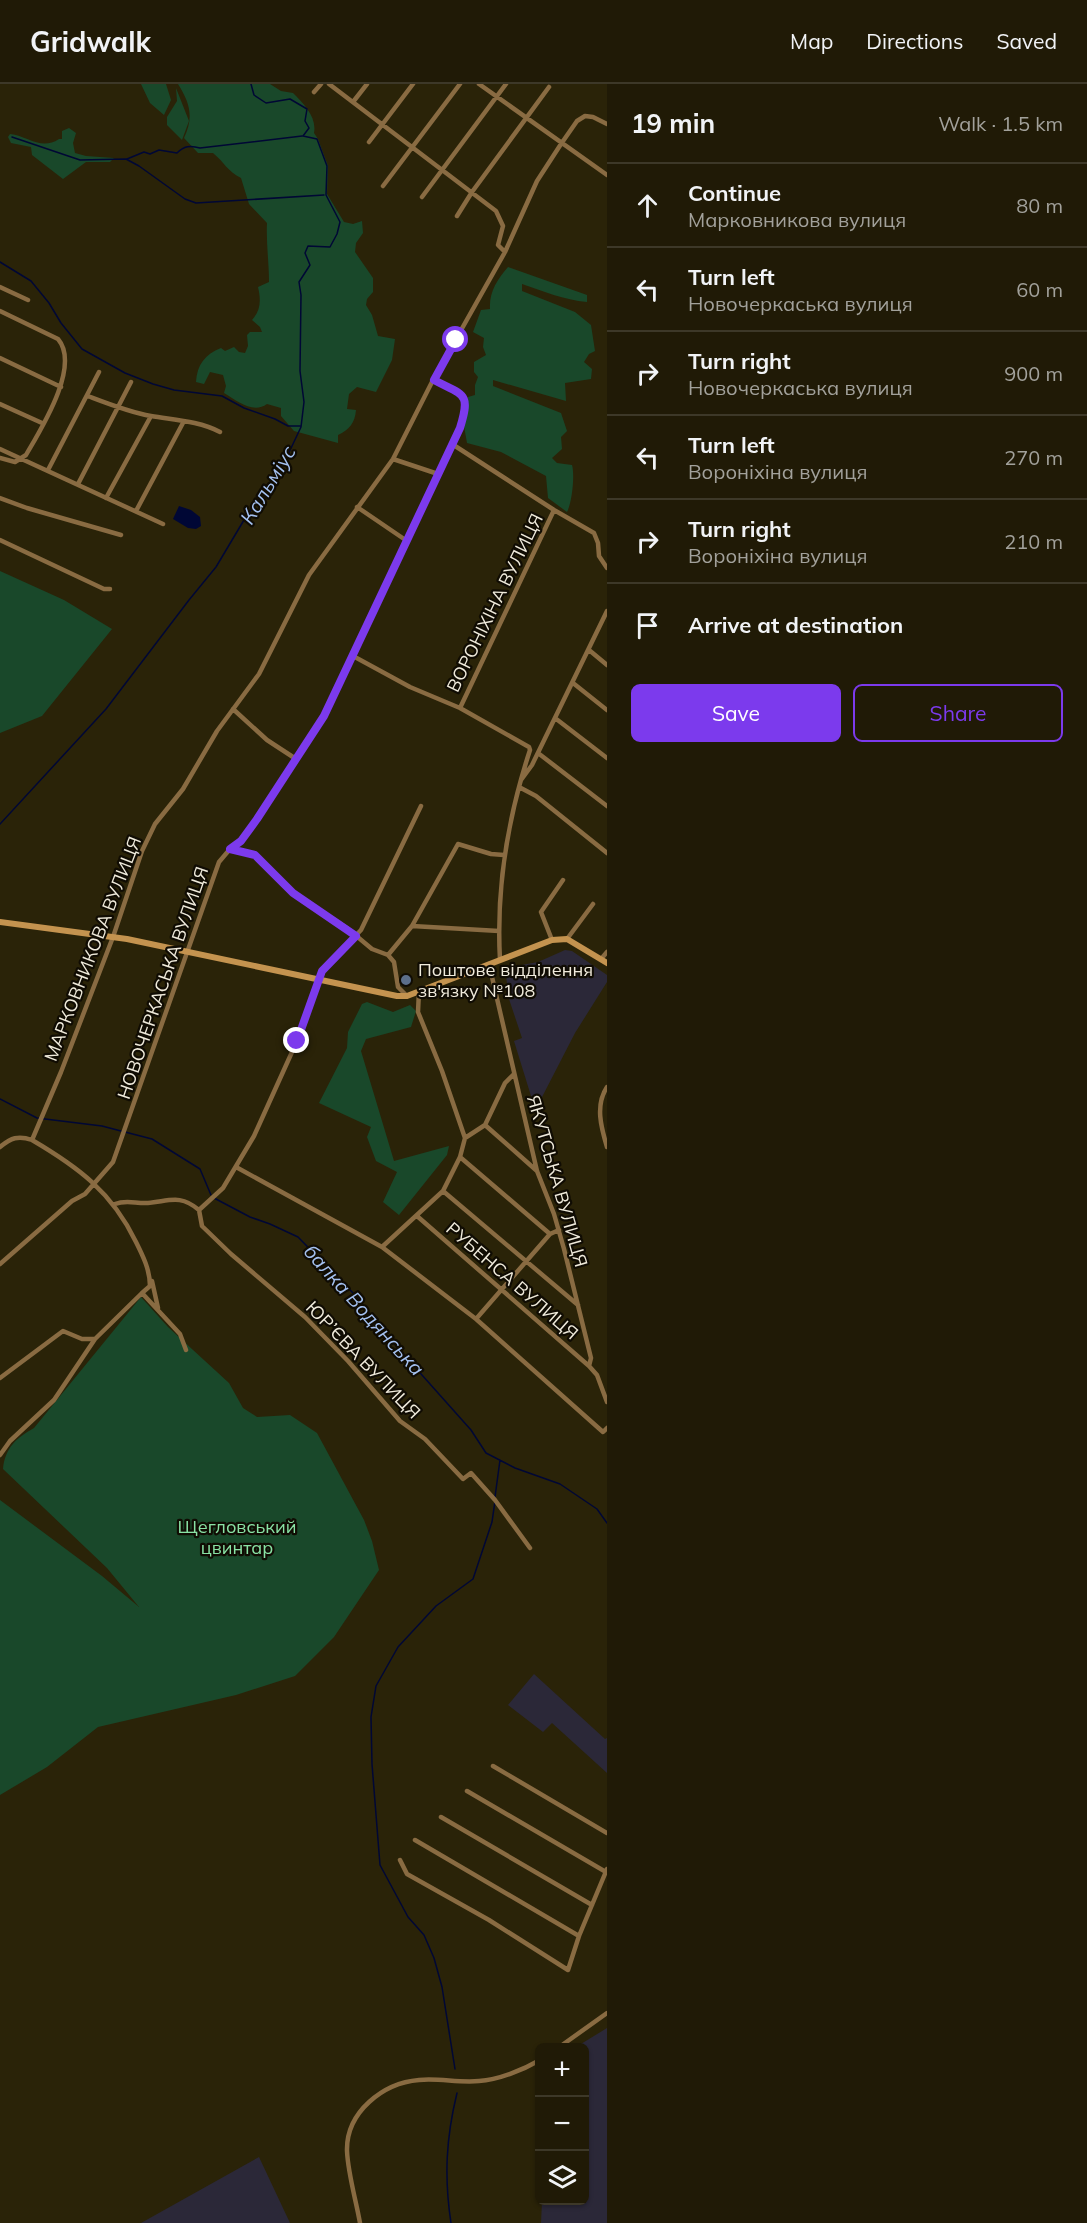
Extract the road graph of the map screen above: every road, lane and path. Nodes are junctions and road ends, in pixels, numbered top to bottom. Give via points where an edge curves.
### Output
1 (321, 84) edge
2 (329, 84) edge
3 (367, 84) edge
4 (413, 84) edge
5 (460, 84) edge
6 (480, 84) edge
7 (506, 84) edge
8 (549, 87) dead end
9 (314, 92) dead end
10 (496, 97) junction
11 (353, 102) junction
12 (525, 118) junction
13 (383, 124) junction
14 (607, 124) edge
15 (369, 142) dead end
16 (561, 144) junction
17 (413, 147) junction
18 (442, 170) junction
19 (607, 175) edge
20 (383, 186) dead end
21 (472, 192) junction
22 (422, 197) dead end
23 (457, 216) dead end
24 (505, 252) junction
25 (0, 287) edge
26 (28, 300) dead end
27 (0, 311) edge
28 (0, 358) edge
29 (99, 372) dead end
30 (434, 380) junction
31 (131, 382) dead end
32 (61, 387) junction
33 (88, 396) junction
34 (0, 404) edge
35 (118, 407) junction
36 (151, 416) junction
37 (184, 421) junction
38 (42, 423) junction
39 (220, 432) dead end
40 (452, 444) junction
41 (0, 449) edge
42 (0, 458) edge
43 (393, 459) junction
44 (20, 460) junction
45 (48, 470) junction
46 (438, 474) junction
47 (78, 484) junction
48 (0, 498) edge
49 (106, 498) junction
50 (357, 507) junction
51 (554, 510) junction
52 (136, 511) junction
53 (163, 524) dead end
54 (121, 535) dead end
55 (0, 540) edge
56 (407, 541) junction
57 (607, 568) edge
58 (110, 589) dead end
59 (606, 614) edge
60 (589, 650) junction
61 (353, 656) junction
62 (607, 665) edge
63 (573, 683) junction
64 (460, 708) junction
65 (233, 710) junction
66 (607, 710) edge
67 (555, 718) junction
68 (538, 753) junction
69 (607, 758) edge
70 (296, 759) junction
71 (519, 785) junction
72 (421, 806) dead end
73 (607, 806) edge
74 (230, 849) junction
75 (607, 853) edge
76 (504, 855) junction
77 (562, 880) dead end
78 (592, 904) dead end
79 (0, 922) edge
80 (412, 926) junction
81 (499, 931) junction
82 (356, 936) junction
83 (113, 937) junction
84 (567, 939) junction
85 (552, 940) junction
86 (187, 952) junction
87 (607, 952) edge
88 (388, 956) junction
89 (500, 960) junction
90 (604, 961) edge
91 (489, 964) junction
92 (319, 981) junction
93 (419, 991) junction
94 (407, 996) junction
95 (513, 1075) junction
96 (607, 1087) edge
97 (485, 1125) junction
98 (465, 1138) junction
99 (32, 1140) junction
100 (607, 1147) edge
101 (0, 1148) edge
102 (460, 1157) junction
103 (236, 1167) junction
104 (537, 1171) junction
105 (94, 1184) junction
106 (443, 1191) junction
107 (115, 1204) junction
108 (199, 1210) junction
109 (417, 1216) junction
110 (559, 1230) junction
111 (550, 1234) junction
112 (382, 1247) junction
113 (526, 1262) junction
114 (0, 1264) edge
115 (150, 1275) junction
116 (501, 1290) junction
117 (142, 1293) junction
118 (578, 1305) junction
119 (158, 1310) junction
120 (476, 1319) junction
121 (95, 1339) junction
122 (186, 1350) dead end
123 (589, 1366) junction
124 (0, 1378) edge
125 (607, 1402) edge
126 (605, 1430) edge
127 (0, 1455) edge
128 (530, 1548) dead end
129 (493, 1766) dead end
130 (467, 1791) dead end
131 (441, 1817) dead end
132 (607, 1833) edge
133 (415, 1839) dead end
134 (399, 1860) dead end
135 (606, 1870) edge
136 (592, 1905) junction
137 (579, 1936) junction
138 (607, 2013) edge
139 (565, 2043) edge
140 (535, 2062) edge
141 (360, 2223) edge

1 - 9 street
2 - 11 street
3 - 11 street
4 - 13 street
5 - 17 street
6 - 10 street
7 - 10 street
8 - 12 street
10 - 12 street
10 - 18 street
11 - 13 street
12 - 16 street
12 - 21 street
13 - 15 street
13 - 17 street
14 - 16 street, МАРКОВНИКОВА ВУЛИЦЯ via 585,116
16 - 19 street
16 - 24 street, МАРКОВНИКОВА ВУЛИЦЯ via 537,181
17 - 18 street
17 - 20 street
18 - 21 street
18 - 22 street
21 - 23 street
21 - 24 street via 498,213 503,226 498,245
24 - 30 street, МАРКОВНИКОВА ВУЛИЦЯ
25 - 26 street
27 - 32 street via 48,333 63,345 65,369
28 - 32 street
29 - 33 street
30 - 40 street, НОВОЧЕРКАСЬКА ВУЛИЦЯ via 463,396 466,402
30 - 43 street, МАРКОВНИКОВА ВУЛИЦЯ
31 - 35 street
32 - 38 street
33 - 35 street
33 - 45 street
34 - 38 street
35 - 36 street
35 - 47 street
36 - 37 street
36 - 49 street
37 - 39 street
37 - 52 street
38 - 44 street
40 - 46 street, НОВОЧЕРКАСЬКА ВУЛИЦЯ
40 - 51 street
41 - 44 street
42 - 44 street
43 - 46 street
43 - 50 street, МАРКОВНИКОВА ВУЛИЦЯ
44 - 45 street
45 - 47 street
46 - 56 street, НОВОЧЕРКАСЬКА ВУЛИЦЯ
47 - 49 street
48 - 54 street
49 - 52 street
50 - 56 street
50 - 65 street, МАРКОВНИКОВА ВУЛИЦЯ via 309,575 259,674
51 - 57 street via 594,533 599,556
51 - 64 street, ВОРОНІХІНА ВУЛИЦЯ
52 - 53 street
55 - 58 street
56 - 61 street, НОВОЧЕРКАСЬКА ВУЛИЦЯ
59 - 60 street
60 - 62 street
60 - 63 street
61 - 64 street, ВОРОНІХІНА ВУЛИЦЯ
61 - 70 street, НОВОЧЕРКАСЬКА ВУЛИЦЯ via 324,716
63 - 66 street
63 - 67 street
64 - 71 street, ВОРОНІХІНА ВУЛИЦЯ via 529,747
65 - 70 street
65 - 83 street, МАРКОВНИКОВА ВУЛИЦЯ via 183,789 155,824
67 - 68 street
67 - 69 street
68 - 71 street
68 - 73 street
70 - 74 street, НОВОЧЕРКАСЬКА ВУЛИЦЯ via 241,841
71 - 75 street
71 - 76 street
72 - 82 street
74 - 82 street via 255,855 293,893
74 - 86 street, НОВОЧЕРКАСЬКА ВУЛИЦЯ via 219,862
76 - 80 street via 491,855 458,844
76 - 81 street
77 - 85 street via 540,912
78 - 84 street
79 - 83 street
80 - 81 street
80 - 88 street
81 - 89 street
82 - 88 street via 372,950
82 - 92 street via 322,971
83 - 86 street
83 - 99 street, МАРКОВНИКОВА ВУЛИЦЯ
84 - 85 street
84 - 90 street
85 - 89 street
86 - 92 street
86 - 105 street, НОВОЧЕРКАСЬКА ВУЛИЦЯ via 124,1136 113,1162
87 - 90 street
88 - 94 street via 394,962 398,987
89 - 91 street
91 - 93 street
91 - 95 street, ЯКУТСЬКА ВУЛИЦЯ
92 - 94 street
92 - 103 street via 297,1041
93 - 94 street
93 - 98 street via 418,1012
95 - 97 street via 505,1083
95 - 104 street, ЯКУТСЬКА ВУЛИЦЯ
96 - 100 street via 600,1102
97 - 98 street
97 - 104 street
98 - 102 street
99 - 101 street via 15,1137
99 - 105 street via 73,1165
102 - 106 street
102 - 111 street
103 - 108 street via 218,1193
103 - 112 street
104 - 110 street, ЯКУТСЬКА ВУЛИЦЯ
105 - 107 street
105 - 114 street, НОВОЧЕРКАСЬКА ВУЛИЦЯ
106 - 109 street
106 - 113 street
107 - 108 street via 124,1200 149,1203 173,1199 190,1202
107 - 115 street
108 - 128 street, ЮР’ЄВА ВУЛИЦЯ via 202,1226 305,1317 405,1426 425,1439 463,1479 471,1473
109 - 112 street
109 - 116 street, РУБЕНСА ВУЛИЦЯ
110 - 111 street
110 - 118 street, ЯКУТСЬКА ВУЛИЦЯ
111 - 113 street
112 - 120 street
113 - 116 street
113 - 118 street
115 - 117 street via 150,1286
115 - 119 street
116 - 120 street
116 - 123 street, РУБЕНСА ВУЛИЦЯ
117 - 119 street
117 - 121 street
118 - 123 street, ЯКУТСЬКА ВУЛИЦЯ via 591,1358
119 - 122 street via 180,1334
120 - 126 street
121 - 124 street via 82,1339 63,1331
121 - 127 street via 54,1400
123 - 125 street, ЯКУТСЬКА ВУЛИЦЯ via 597,1375
129 - 132 street
130 - 135 street
131 - 136 street
133 - 137 street
134 - 137 street via 407,1874 568,1971
135 - 136 street
136 - 137 street
138 - 139 street
140 - 141 street via 480,2081 420,2080 394,2085 374,2097 359,2113 348,2139

